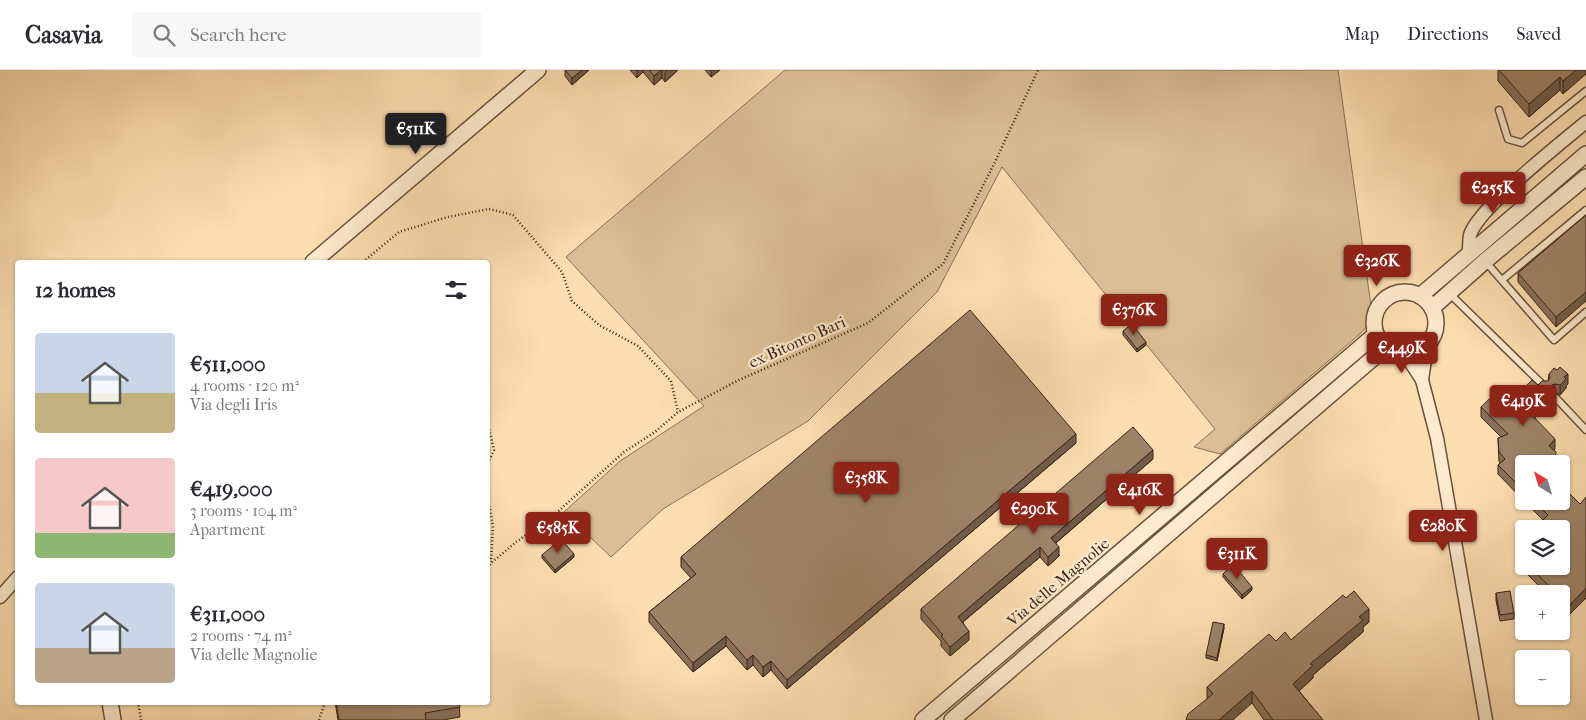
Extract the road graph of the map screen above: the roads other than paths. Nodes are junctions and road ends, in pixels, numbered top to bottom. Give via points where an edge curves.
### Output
1 (538, 70) edge
2 (1586, 91) edge
3 (1498, 110) dead end
4 (1586, 122) edge
5 (1586, 154) edge
6 (1586, 177) edge
7 (1586, 210) edge
8 (1469, 254) junction
9 (315, 260) edge
10 (1485, 261) junction
11 (1502, 280) junction
12 (1449, 293) junction
13 (1420, 296) junction
14 (1432, 308) junction
15 (1586, 312) edge
16 (1376, 334) junction
17 (1426, 346) junction
18 (1386, 347) junction
19 (1405, 354) junction
20 (1422, 380) junction
21 (1545, 387) edge
22 (1556, 398) dead end
23 (1586, 430) edge
24 (15, 580) edge
25 (15, 590) edge
26 (0, 598) edge
27 (110, 705) edge
28 (113, 720) edge
29 (923, 720) edge
30 (952, 720) edge
31 (1486, 720) edge

1 - 9 street
2 - 3 lane via 1522,143 1508,139
4 - 8 street via 1482,216 1470,234
5 - 8 street
6 - 10 street
7 - 11 lane
8 - 13 street
10 - 11 lane
10 - 12 street
11 - 15 lane via 1554,340
12 - 14 street
12 - 21 lane
13 - 14 street
13 - 16 street via 1400,293 1384,301 1375,316
14 - 17 street via 1436,328
16 - 18 street
16 - 29 street, Via delle Magnolie
17 - 19 street
17 - 20 street
18 - 19 street
18 - 30 street
19 - 20 street
20 - 31 street via 1438,438
22 - 23 lane
24 - 26 street
25 - 26 street
27 - 28 street

